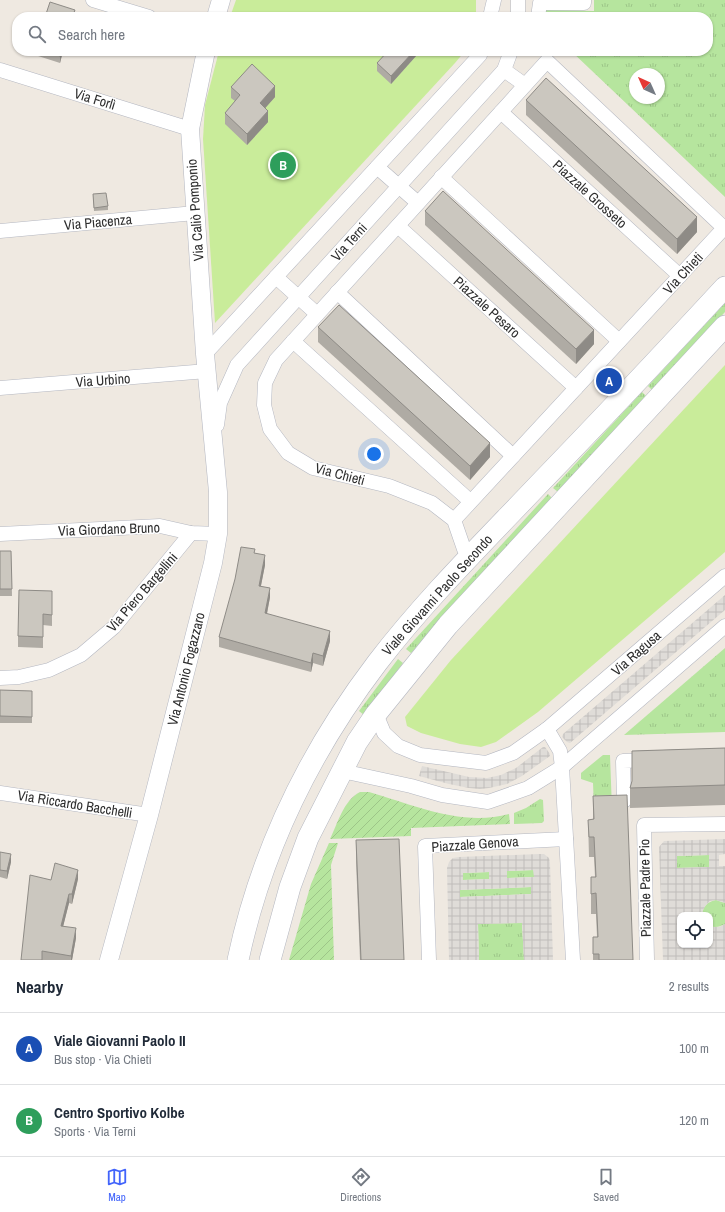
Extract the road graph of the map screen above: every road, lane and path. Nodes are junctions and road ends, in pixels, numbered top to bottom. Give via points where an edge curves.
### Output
1 (93, 0) edge
2 (221, 0) edge
3 (494, 0) edge
4 (518, 0) edge
5 (584, 0) edge
6 (133, 12) edge
7 (217, 12) edge
8 (491, 12) edge
9 (518, 12) edge
10 (539, 12) edge
11 (205, 56) edge
12 (479, 56) edge
13 (509, 56) edge
14 (546, 56) edge
15 (0, 70) edge
16 (504, 70) junction
17 (525, 85) junction
18 (501, 112) junction
19 (190, 129) junction
20 (377, 167) junction
21 (441, 177) junction
22 (399, 187) junction
23 (418, 203) junction
24 (195, 213) junction
25 (398, 226) junction
26 (0, 231) edge
27 (680, 276) junction
28 (276, 277) junction
29 (725, 287) edge
30 (337, 292) junction
31 (299, 297) junction
32 (317, 314) junction
33 (725, 326) edge
34 (293, 341) junction
35 (620, 341) junction
36 (206, 363) junction
37 (0, 388) edge
38 (576, 388) junction
39 (214, 447) junction
40 (513, 456) junction
41 (470, 501) junction
42 (454, 520) junction
43 (192, 533) junction
44 (0, 534) edge
45 (218, 534) junction
46 (469, 557) junction
47 (725, 576) edge
48 (725, 626) edge
49 (0, 678) edge
50 (376, 714) junction
51 (548, 729) junction
52 (662, 760) edge
53 (562, 767) junction
54 (342, 771) junction
55 (0, 793) edge
56 (624, 801) edge
57 (149, 816) junction
58 (725, 824) edge
59 (566, 839) junction
60 (109, 960) edge
61 (238, 960) edge
62 (270, 960) edge
63 (429, 960) edge
64 (573, 960) edge
65 (647, 960) edge

1 - 6 street
2 - 7 street
3 - 8 street
4 - 9 street
5 - 10 street via 584,3 540,3
11 - 19 street, Via Caliò Pomponio
12 - 20 street
13 - 16 street, Via Terni
14 - 17 street, Via Chieti
14 - 27 street, Via Chieti via 724,228
15 - 19 street, Via Forlì
16 - 17 street
16 - 22 street, Via Terni
17 - 18 street, Via Chieti
18 - 21 street, Via Chieti
18 - 27 street, Piazzale Grosseto
19 - 24 street, Via Caliò Pomponio
20 - 22 street
20 - 28 street
21 - 23 street, Via Chieti
21 - 35 street
22 - 23 street
22 - 31 street, Via Terni
23 - 25 street, Via Chieti
24 - 26 street, Via Piacenza
24 - 36 street, Via Caliò Pomponio
25 - 30 street, Via Chieti
25 - 38 street, Piazzale Pesaro
27 - 35 street, Via Chieti
28 - 31 street
28 - 36 street
29 - 46 main road, Viale Giovanni Paolo Secondo
30 - 32 street, Via Chieti
30 - 40 street
31 - 32 street
31 - 39 street, Via Terni via 238,364 220,403
32 - 34 street, Via Chieti
33 - 50 main road, Viale Giovanni Paolo Secondo via 448,625
34 - 41 street
34 - 42 street, Via Chieti via 276,360 265,383 264,398 270,429 288,454 313,468 389,486 425,500
35 - 38 street, Via Chieti
36 - 37 street, Via Urbino
36 - 39 street, Via Antonio Fogazzaro
38 - 40 street, Via Chieti
39 - 45 street, Via Antonio Fogazzaro
40 - 41 street, Via Chieti
41 - 42 street, Via Chieti
42 - 46 street
43 - 44 street, Via Giordano Bruno via 160,526
43 - 45 street, Via Giordano Bruno
43 - 49 street, Via Piero Bargellini via 114,627 81,655 49,670 19,677
45 - 57 street, Via Antonio Fogazzaro via 213,564
46 - 61 main road, Viale Giovanni Paolo Secondo via 387,652 336,722 299,786 259,881
47 - 51 street, Via Ragusa
48 - 53 street
50 - 51 street, Via Ragusa via 384,733 398,746 420,755 486,763 513,753
50 - 54 main road, Viale Giovanni Paolo Secondo
51 - 53 street via 560,751
52 - 56 street via 623,761
53 - 54 street via 528,788 488,802 442,795
53 - 59 street
54 - 62 main road, Viale Giovanni Paolo Secondo via 308,838 290,887
55 - 57 street, Via Riccardo Bacchelli
57 - 60 street, Via Antonio Fogazzaro
58 - 65 street, Piazzale Padre Pio via 644,825
59 - 63 street, Piazzale Genova via 425,846
59 - 64 street

